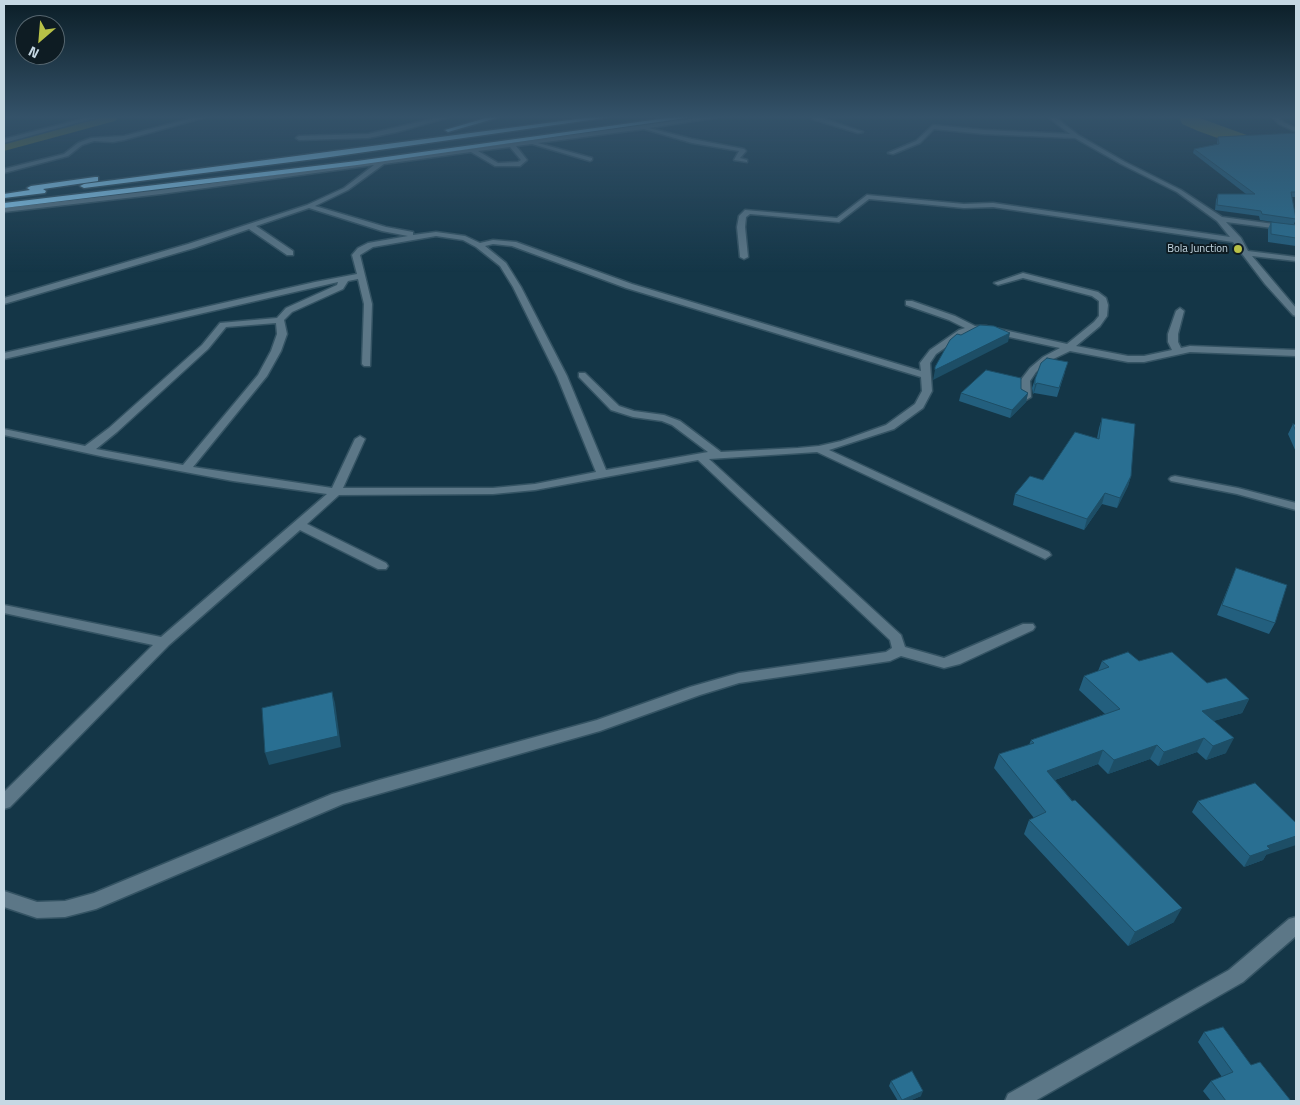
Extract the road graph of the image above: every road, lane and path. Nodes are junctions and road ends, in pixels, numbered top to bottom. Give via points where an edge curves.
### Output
1 (181, 169) edge
2 (255, 169) edge
3 (266, 169) edge
4 (275, 169) edge
5 (338, 169) edge
6 (373, 169) edge
7 (1134, 169) edge
8 (4, 191) edge
9 (4, 196) edge
10 (4, 201) edge
11 (4, 206) edge
12 (309, 206) junction
13 (4, 210) edge
14 (1220, 219) junction
15 (252, 226) junction
16 (1296, 229) edge
17 (418, 236) junction
18 (1238, 240) junction
19 (479, 245) junction
20 (290, 253) dead end
21 (1248, 253) junction
22 (744, 257) dead end
23 (1296, 258) edge
24 (361, 276) junction
25 (345, 278) junction
26 (998, 283) dead end
27 (4, 301) edge
28 (909, 303) dead end
29 (213, 308) junction
30 (1180, 311) dead end
31 (1296, 313) edge
32 (280, 320) junction
33 (223, 325) junction
34 (973, 329) junction
35 (1068, 348) junction
36 (1178, 352) junction
37 (1296, 353) edge
38 (4, 356) edge
39 (367, 364) dead end
40 (582, 375) dead end
41 (927, 376) junction
42 (1026, 397) edge
43 (4, 432) edge
44 (360, 439) dead end
45 (820, 448) junction
46 (87, 450) junction
47 (717, 454) junction
48 (700, 456) junction
49 (186, 469) junction
50 (602, 474) junction
51 (1175, 479) dead end
52 (336, 492) junction
53 (1296, 508) edge
54 (299, 525) junction
55 (1045, 555) dead end
56 (382, 566) dead end
57 (4, 609) edge
58 (1028, 626) dead end
59 (164, 642) junction
60 (899, 650) junction
61 (4, 802) edge
62 (4, 899) edge
63 (1296, 925) edge
64 (1016, 1101) edge

1 - 8 highway
2 - 9 highway
3 - 10 highway
4 - 11 highway
5 - 13 street
6 - 12 street via 346,189
7 - 14 street via 1179,191
12 - 15 street
12 - 17 street via 384,230
14 - 16 street
14 - 18 street
15 - 20 street
15 - 27 street
17 - 19 street via 453,235
17 - 24 street via 361,250 356,255
18 - 21 street
18 - 22 street via 993,205 964,206 867,197 839,220 748,212 743,216 741,227
19 - 41 street via 493,242 513,244 629,286
19 - 50 street via 502,265 517,287 562,376
21 - 23 street
21 - 31 street
24 - 25 street
24 - 39 street via 368,304
25 - 29 street
25 - 32 street via 340,287 289,310
26 - 35 street via 1023,275 1095,294 1102,300 1103,316
28 - 34 street
29 - 33 street
29 - 38 street
30 - 36 street via 1173,334
32 - 33 street
32 - 49 street via 282,334 262,376
33 - 46 street via 205,347
34 - 35 street via 986,329
34 - 41 street via 962,332 933,352 926,363
35 - 36 street via 1128,359
35 - 42 street via 1033,370 1025,381
36 - 37 street via 1201,349
40 - 47 street via 615,408 676,423
41 - 45 street via 927,391 919,406 890,427
43 - 46 street
44 - 52 street
45 - 47 street
45 - 55 street
46 - 49 street
47 - 48 street
48 - 50 street
48 - 60 street via 896,638
49 - 52 street
50 - 52 street via 535,487 492,491
51 - 53 street via 1238,491
52 - 54 street
54 - 56 street
54 - 59 street
57 - 59 street
58 - 60 street via 944,663
59 - 61 street
60 - 62 street via 890,656 739,678 600,725 379,786 338,799 96,901 37,910
63 - 64 street via 1236,976

